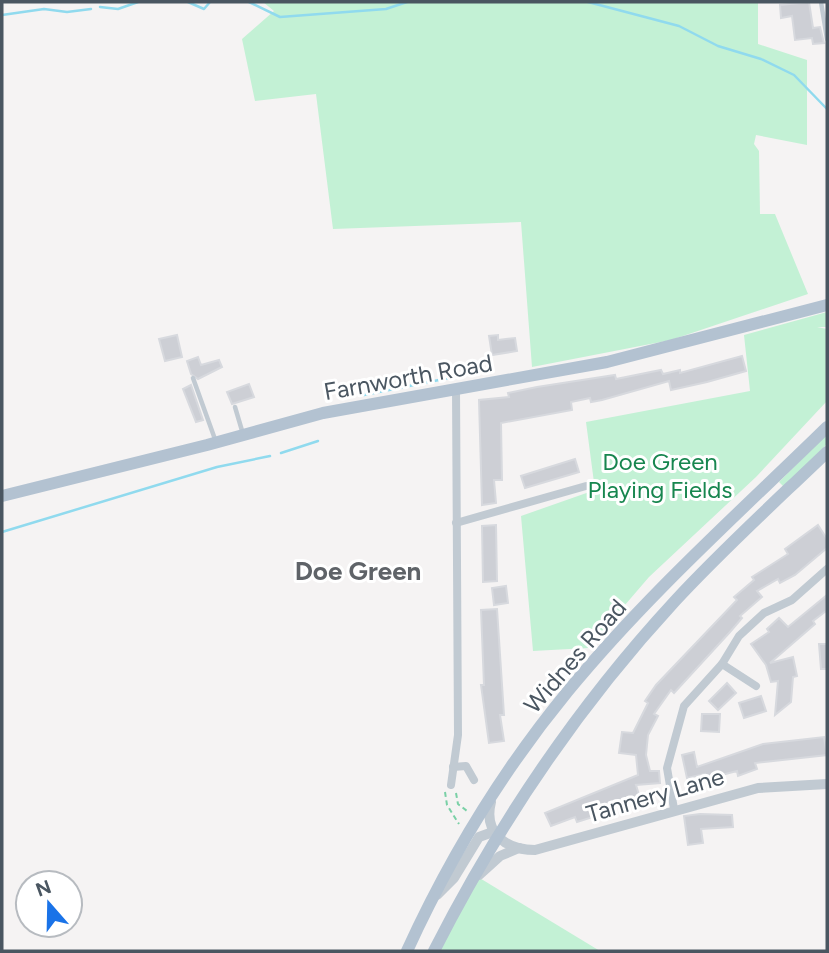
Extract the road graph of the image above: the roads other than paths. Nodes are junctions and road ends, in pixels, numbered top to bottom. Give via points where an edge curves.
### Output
1 (821, 2) edge
2 (827, 39) edge
3 (826, 305) edge
4 (193, 378) dead end
5 (456, 389) junction
6 (235, 407) dead end
7 (827, 427) edge
8 (244, 435) junction
9 (217, 443) junction
10 (827, 452) edge
11 (586, 486) dead end
12 (2, 496) edge
13 (456, 523) junction
14 (827, 569) edge
15 (722, 664) junction
16 (757, 685) dead end
17 (453, 766) junction
18 (474, 780) dead end
19 (827, 784) edge
20 (451, 785) road end
21 (487, 804) junction
22 (674, 809) junction
23 (499, 837) junction
24 (519, 848) junction
25 (472, 882) junction
26 (436, 895) junction
27 (407, 951) edge
28 (434, 951) edge

1 - 2 lane
3 - 5 main road, Farnworth Road via 654,352
4 - 9 lane
5 - 8 main road, Farnworth Road via 323,413
5 - 13 street
6 - 8 lane
7 - 21 main road, Widnes Road via 599,654 543,723
8 - 9 main road, Farnworth Road
9 - 12 main road, Farnworth Road
10 - 23 main road, Widnes Road via 676,601 618,667 567,733
11 - 13 street
13 - 17 street via 458,735
14 - 15 street via 792,600 764,613 739,636
15 - 16 street
15 - 22 street via 684,706 676,730 667,768
17 - 18 street via 466,766
17 - 20 street
19 - 22 street, Tannery Lane via 758,788
21 - 23 street via 489,824
21 - 26 main road, Widnes Road
22 - 24 street, Tannery Lane via 559,845
23 - 24 street
23 - 25 main road, Widnes Road
23 - 26 street via 491,833 479,836 454,878
24 - 25 street via 500,856
25 - 28 main road, Widnes Road
26 - 27 main road, Widnes Road

